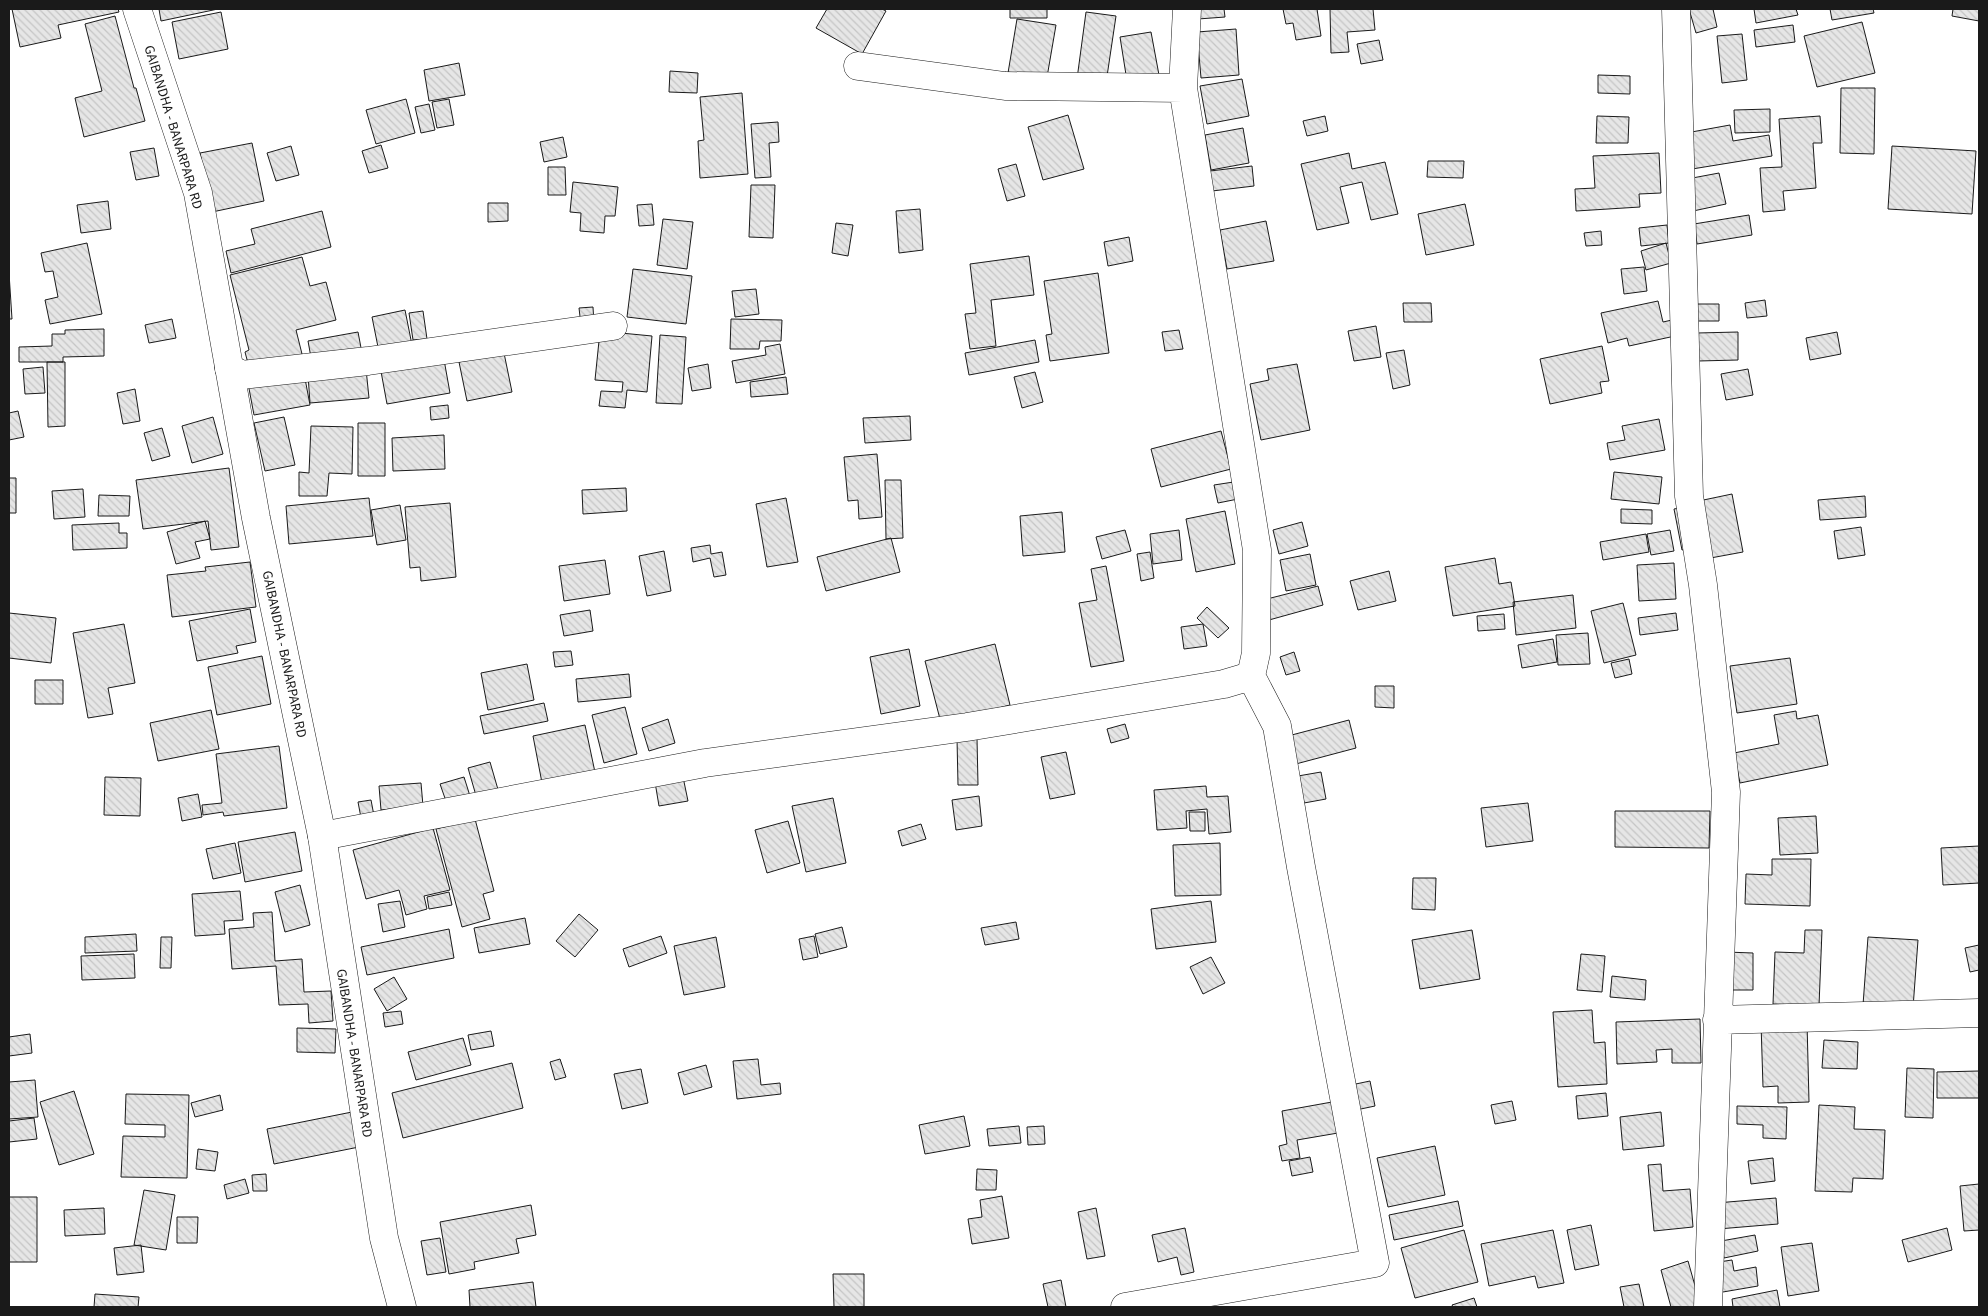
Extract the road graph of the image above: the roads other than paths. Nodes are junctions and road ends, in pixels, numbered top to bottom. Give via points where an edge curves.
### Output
1 (137, 9) edge
2 (1187, 9) edge
3 (1676, 9) edge
4 (858, 66) dead end
5 (1184, 88) junction
6 (613, 326) dead end
7 (229, 368) junction
8 (1251, 676) junction
9 (322, 836) junction
10 (1979, 1013) edge
11 (1717, 1020) junction
12 (402, 1307) edge
13 (1124, 1307) edge
14 (1708, 1307) edge

1 - 7 street, GAIBANDHA - BANARPARA RD via 198,193
2 - 5 street
3 - 11 street via 1689,496 1703,585 1726,792
4 - 5 street via 1005,86
5 - 8 street via 1257,550 1256,653
6 - 7 street via 290,370 242,375
7 - 9 street, GAIBANDHA - BANARPARA RD via 256,518
8 - 9 street via 1224,684 977,725 705,763
8 - 13 street via 1278,726 1375,1263
9 - 12 street, GAIBANDHA - BANARPARA RD via 384,1238
10 - 11 street
11 - 14 street

